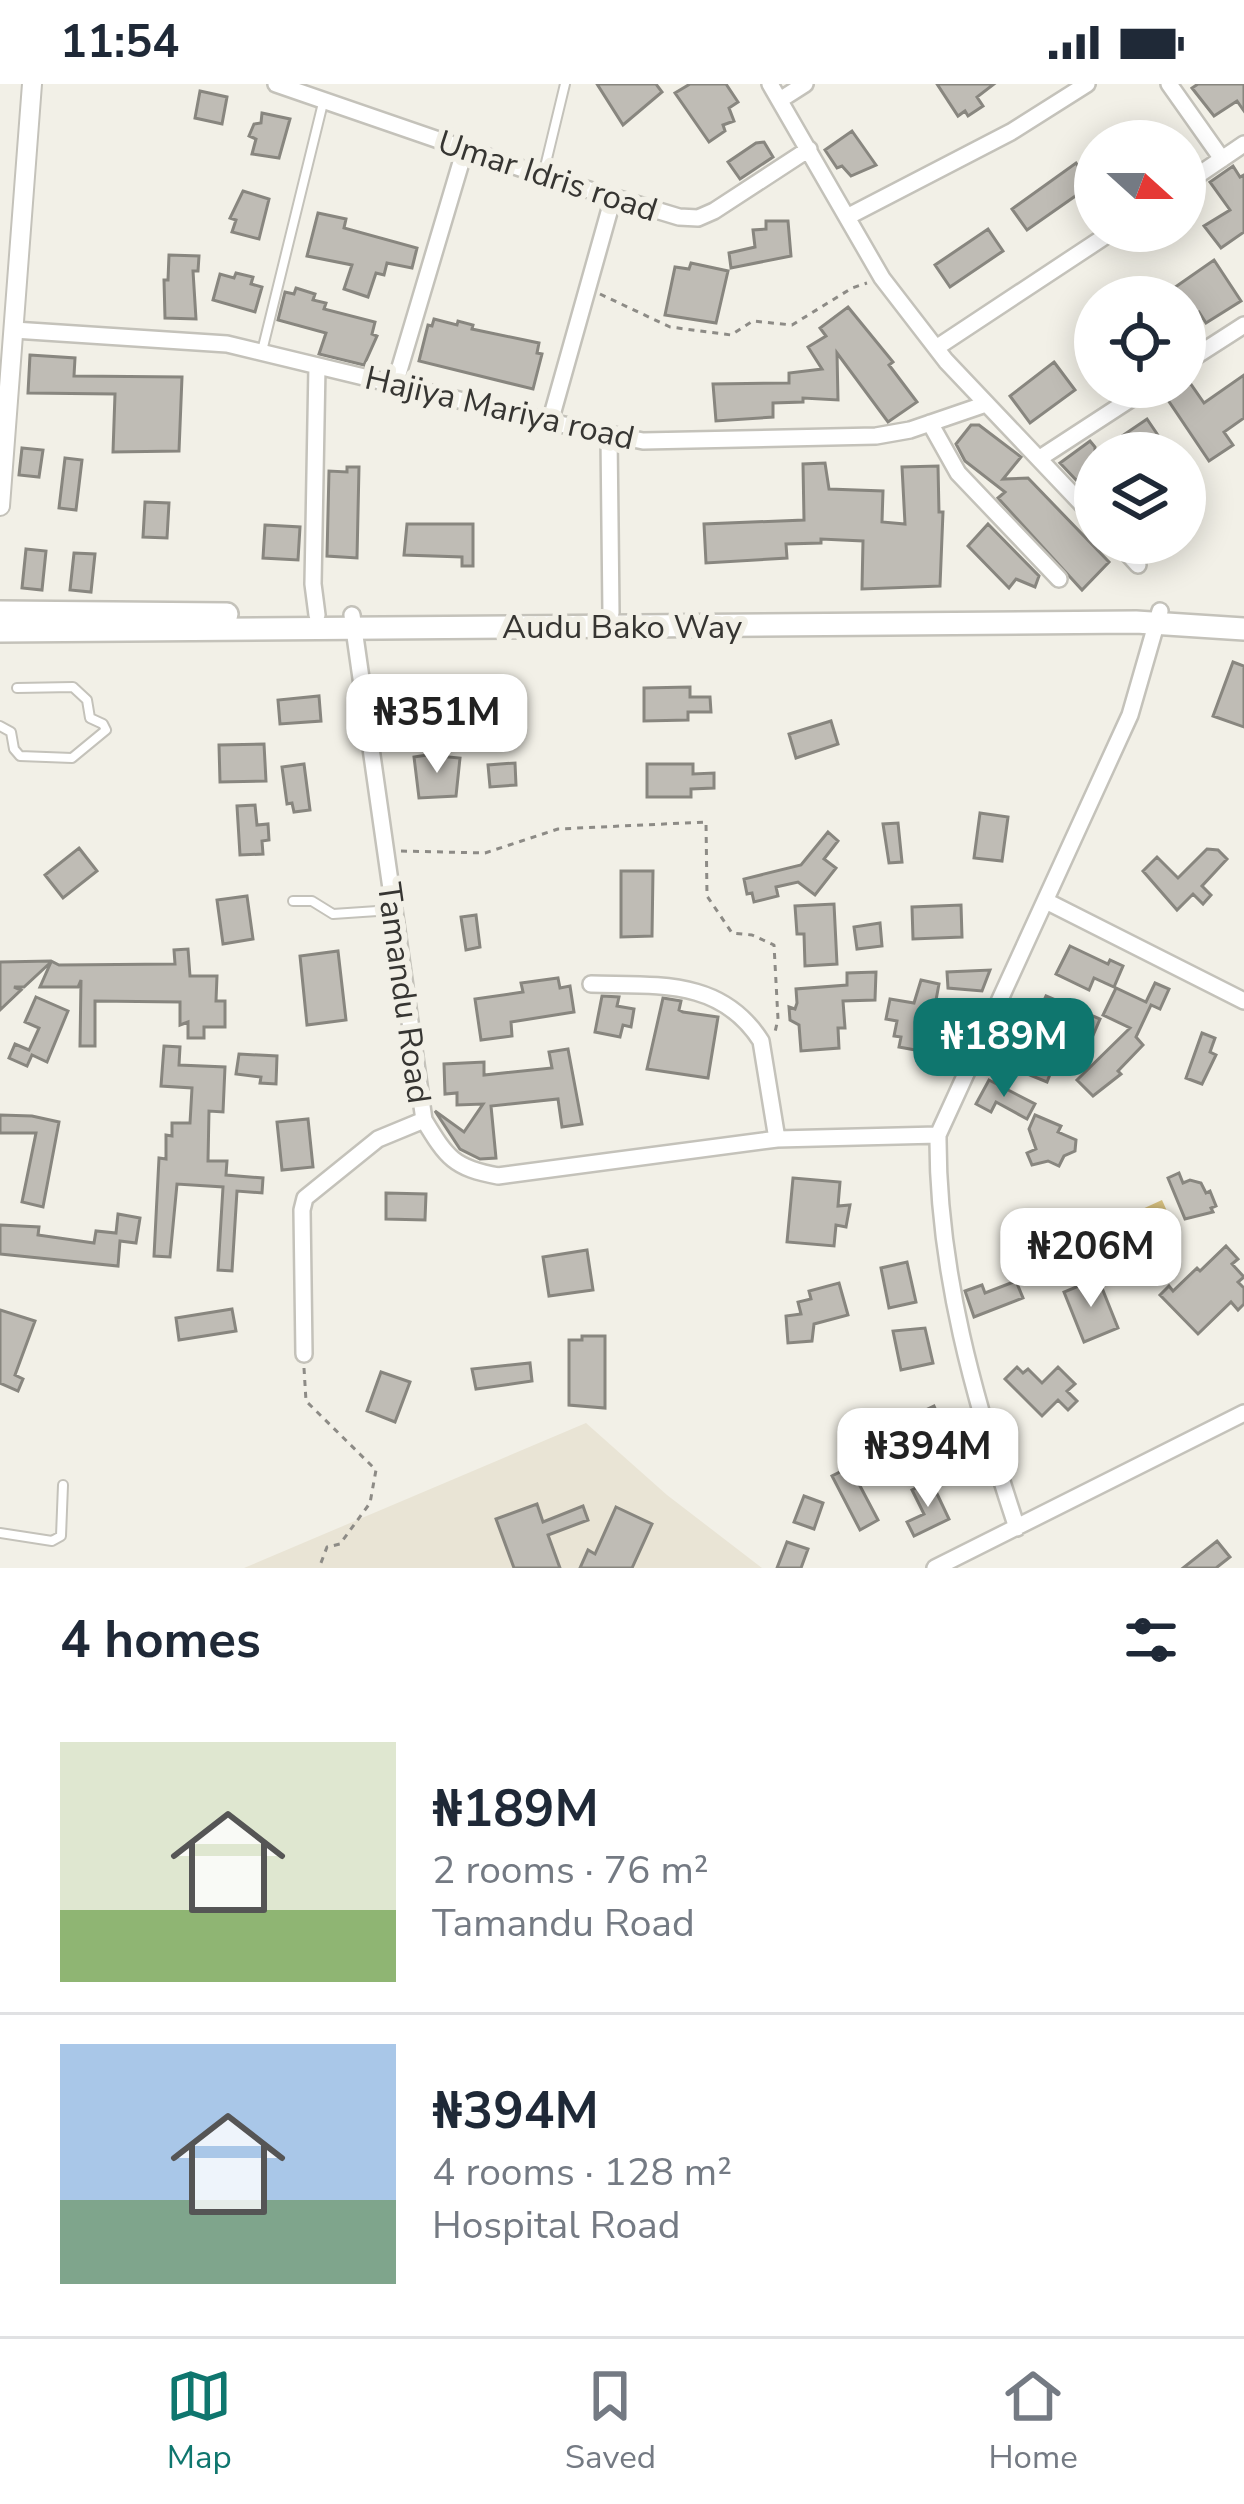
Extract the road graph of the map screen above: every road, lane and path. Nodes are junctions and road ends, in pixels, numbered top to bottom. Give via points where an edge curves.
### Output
1 (32, 84) edge
2 (276, 84) edge
3 (565, 84) edge
4 (770, 84) edge
5 (805, 84) edge
6 (1087, 84) edge
7 (1169, 84) edge
8 (780, 100) junction
9 (324, 102) junction
10 (1244, 145) edge
11 (465, 149) junction
12 (809, 149) junction
13 (1222, 159) junction
14 (1206, 170) edge
15 (543, 176) junction
16 (614, 198) junction
17 (847, 217) junction
18 (10, 252) edge
19 (1082, 252) edge
20 (882, 278) junction
21 (588, 289) junction
22 (1244, 325) edge
23 (14, 329) junction
24 (936, 349) junction
25 (1206, 349) edge
26 (262, 352) junction
27 (317, 366) junction
28 (395, 384) junction
29 (986, 404) junction
30 (1117, 408) edge
31 (550, 422) junction
32 (930, 423) junction
33 (609, 436) junction
34 (1040, 458) junction
35 (1074, 495) edge
36 (0, 506) edge
37 (1059, 579) dead end
38 (0, 613) edge
39 (611, 613) junction
40 (317, 615) junction
41 (1244, 616) edge
42 (1159, 617) junction
43 (352, 621) junction
44 (1244, 629) edge
45 (0, 631) edge
46 (17, 688) dead end
47 (0, 726) edge
48 (386, 857) junction
49 (292, 901) dead end
50 (1046, 901) junction
51 (393, 910) junction
52 (591, 984) dead end
53 (1244, 1001) edge
54 (774, 1038) dead end
55 (424, 1120) junction
56 (938, 1135) junction
57 (777, 1138) junction
58 (304, 1354) joint
59 (1244, 1414) edge
60 (63, 1485) dead end
61 (1017, 1528) junction
62 (0, 1533) edge
63 (319, 1568) edge
64 (934, 1568) edge

1 - 18 street
2 - 9 street, Umar Idris road
3 - 15 lane
4 - 8 street
5 - 8 street
6 - 17 street
7 - 13 street
8 - 12 street
9 - 11 street, Umar Idris road
9 - 26 lane
10 - 13 street
11 - 15 street, Umar Idris road
11 - 28 street
12 - 16 street, Umar Idris road via 698,218
12 - 17 street
13 - 14 street
15 - 16 street, Umar Idris road
16 - 21 street
17 - 20 street
18 - 23 street
19 - 24 street
20 - 21 path via 792,325 753,321 731,334 670,327
20 - 24 street
21 - 31 street
22 - 25 street
23 - 26 street, Hajiya Mariya road via 195,339
23 - 36 street
24 - 29 street
26 - 27 street, Hajiya Mariya road
27 - 28 street, Hajiya Mariya road
27 - 40 street
28 - 31 street, Hajiya Mariya road
29 - 32 street, Hajiya Mariya road
29 - 34 street
30 - 34 street
31 - 33 street, Hajiya Mariya road
32 - 33 street, Hajiya Mariya road via 876,436
32 - 37 street via 967,485
33 - 39 street
34 - 35 street
38 - 40 main road, Audu Bako Way
39 - 42 main road, Audu Bako Way
39 - 43 main road, Audu Bako Way
40 - 43 main road, Audu Bako Way
41 - 42 main road, Audu Bako Way
42 - 43 main road, Audu Bako Way
42 - 44 main road, Audu Bako Way
42 - 50 street via 1130,716
43 - 45 main road, Audu Bako Way
43 - 48 street, Tamandu Road
46 - 47 lane via 73,687 106,730 72,758 20,756
48 - 51 street, Tamandu Road
48 - 54 path via 406,849 485,853 559,829 706,822 707,896 732,933 774,944
49 - 51 lane via 312,901 333,914
50 - 53 street
50 - 56 street
51 - 55 street, Tamandu Road
52 - 57 street via 695,989 752,1028
55 - 57 street, Tamandu Road via 464,1169 498,1176
55 - 58 street via 378,1139 305,1198
56 - 57 street, Tamandu Road
56 - 61 street via 951,1286
58 - 63 path via 306,1401 376,1470 370,1504 340,1544 327,1547
59 - 61 street
60 - 62 lane via 61,1536
61 - 64 street

